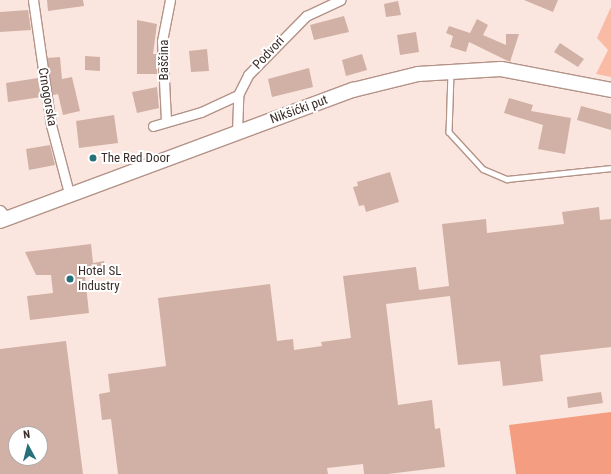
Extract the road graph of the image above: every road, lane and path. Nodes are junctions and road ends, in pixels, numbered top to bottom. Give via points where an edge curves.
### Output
1 (33, 0) edge
2 (170, 0) edge
3 (341, 0) edge
4 (451, 72) junction
5 (611, 90) edge
6 (238, 95) junction
7 (166, 120) junction
8 (153, 126) dead end
9 (237, 133) junction
10 (611, 168) edge
11 (69, 193) junction
12 (2, 217) edge

1 - 11 street, Crnogorska via 51,125
2 - 7 street, Baščina via 162,41
3 - 6 street, Podvori via 306,16 248,75
4 - 5 main road, Nikšićki put via 501,69
4 - 9 main road, Nikšićki put via 418,74 353,90
4 - 10 lane via 449,132 483,169 507,179
6 - 7 street via 201,112
6 - 9 street, Podvori
7 - 8 street
9 - 11 main road, Nikšićki put
11 - 12 main road, Nikšićki put

